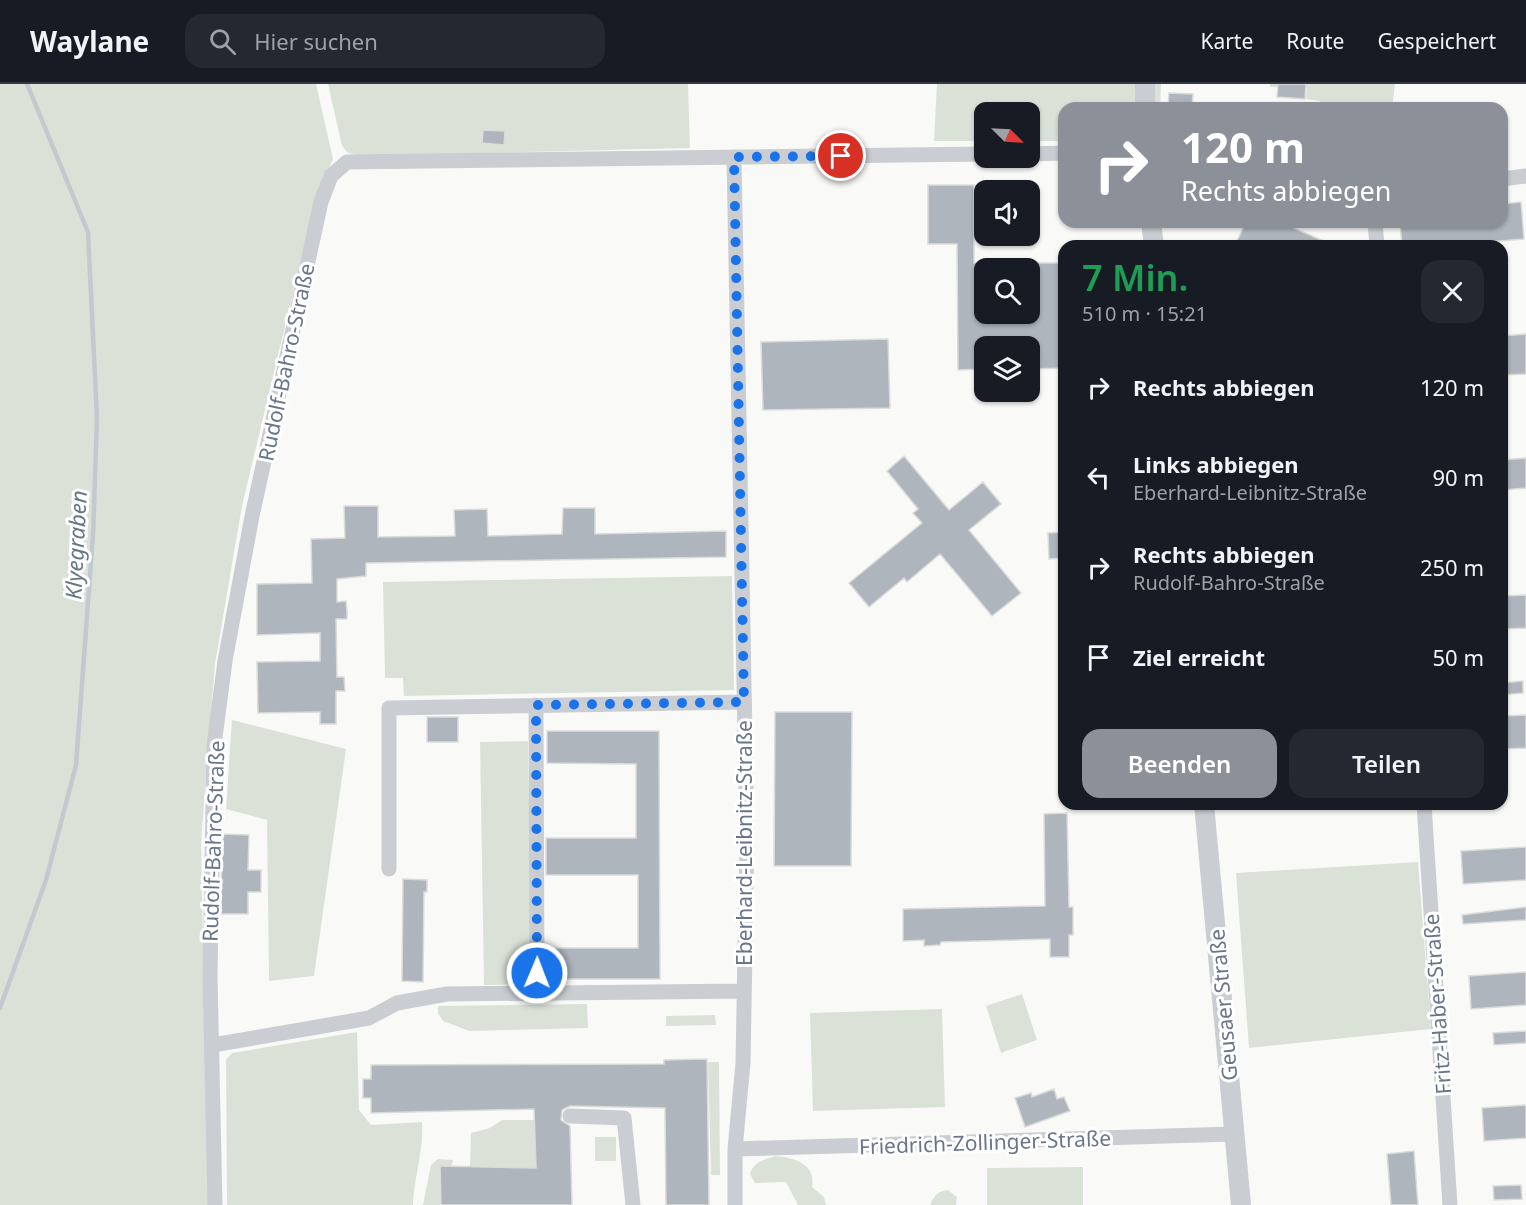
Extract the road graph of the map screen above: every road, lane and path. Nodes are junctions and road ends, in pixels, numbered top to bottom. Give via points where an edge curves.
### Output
1 (1145, 84) edge
2 (1146, 102) edge
3 (1058, 153) edge
4 (974, 154) edge
5 (1040, 154) edge
6 (734, 157) junction
7 (1526, 176) edge
8 (1508, 178) edge
9 (744, 702) junction
10 (536, 705) junction
11 (1205, 810) edge
12 (1424, 810) edge
13 (388, 869) dead end
14 (744, 991) junction
15 (537, 992) junction
16 (213, 1045) junction
17 (570, 1116) dead end
18 (1234, 1134) junction
19 (735, 1149) junction
20 (215, 1205) edge
21 (633, 1205) edge
22 (735, 1205) edge
23 (1241, 1205) edge
24 (1450, 1205) edge

1 - 2 street
3 - 5 street
4 - 6 street, Rudolf-Bahro-Straße
6 - 9 street, Eberhard-Leibnitz-Straße
6 - 16 street, Rudolf-Bahro-Straße via 347,162 331,177 321,202 252,516 225,660 214,745 210,976
7 - 8 street
9 - 10 street
9 - 14 street, Eberhard-Leibnitz-Straße
10 - 13 street via 389,708
10 - 15 street
11 - 18 street, Geusaer Straße
12 - 24 street, Fritz-Haber-Straße
14 - 15 street
14 - 19 street, Eberhard-Leibnitz-Straße via 743,1063
15 - 16 street via 447,994 397,1003 369,1018
16 - 20 street, Rudolf-Bahro-Straße
17 - 21 street via 624,1118
18 - 19 street, Friedrich-Zollinger-Straße
18 - 23 street, Geusaer Straße
19 - 22 street, Eberhard-Leibnitz-Straße

